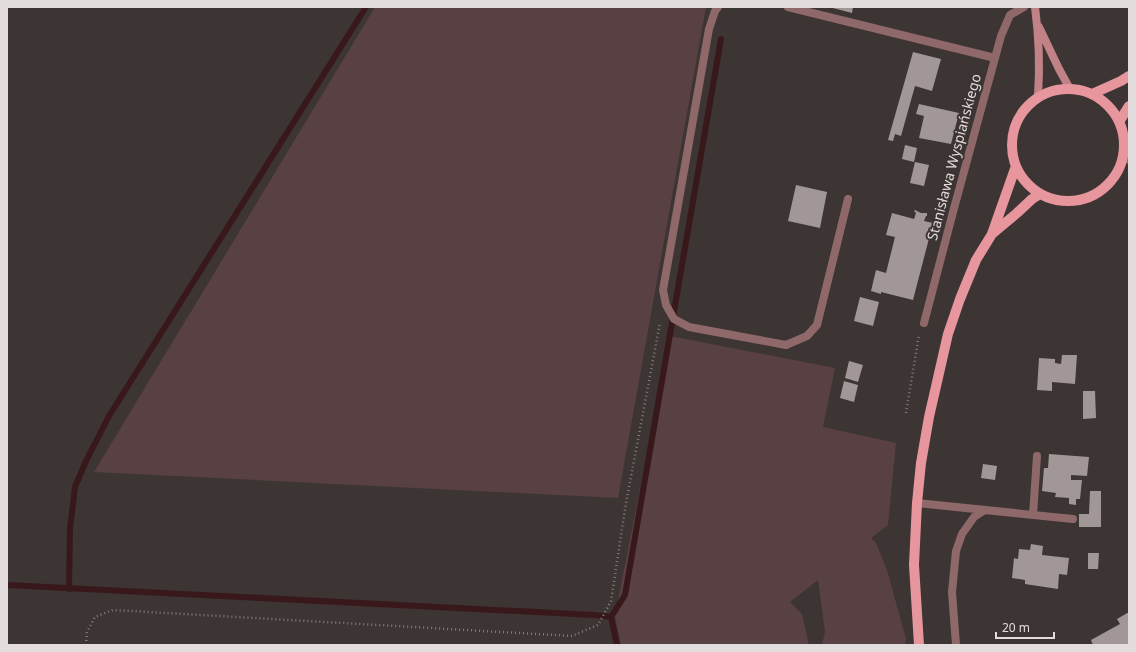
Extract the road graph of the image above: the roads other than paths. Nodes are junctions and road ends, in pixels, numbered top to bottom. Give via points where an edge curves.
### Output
1 (718, 7) edge
2 (788, 7) edge
3 (1024, 7) edge
4 (1035, 7) edge
5 (1037, 23) junction
6 (995, 58) junction
7 (1129, 76) edge
8 (1070, 89) junction
9 (1092, 94) junction
10 (1038, 96) junction
11 (1129, 106) edge
12 (1119, 122) junction
13 (1126, 159) edge
14 (1016, 166) junction
15 (1040, 194) junction
16 (848, 199) dead end
17 (992, 234) junction
18 (924, 323) road end
19 (1037, 456) dead end
20 (917, 503) junction
21 (985, 510) junction
22 (1032, 515) junction
23 (1074, 519) dead end
24 (919, 645) edge
25 (956, 645) edge

1 - 16 lane via 709,29 663,290 666,305 674,319 689,327 786,345 807,336 817,325
2 - 6 lane
3 - 6 lane, Stanisława Wyspiańskiego via 1010,15
4 - 5 main road
5 - 8 main road
5 - 10 main road
6 - 18 lane, Stanisława Wyspiańskiego
7 - 9 main road
8 - 9 main road
8 - 10 main road
9 - 12 main road via 1109,106
10 - 14 main road via 1021,114 1014,130 1012,148
11 - 12 main road
12 - 13 main road
13 - 15 main road via 1107,185 1093,195 1075,200 1057,200
14 - 15 main road via 1026,182
14 - 17 main road
15 - 17 main road
17 - 20 main road via 976,260 948,334 929,417
19 - 22 lane
20 - 21 lane
20 - 24 main road via 914,565
21 - 22 lane
21 - 25 lane via 974,517 962,534 956,551 952,592
22 - 23 lane

